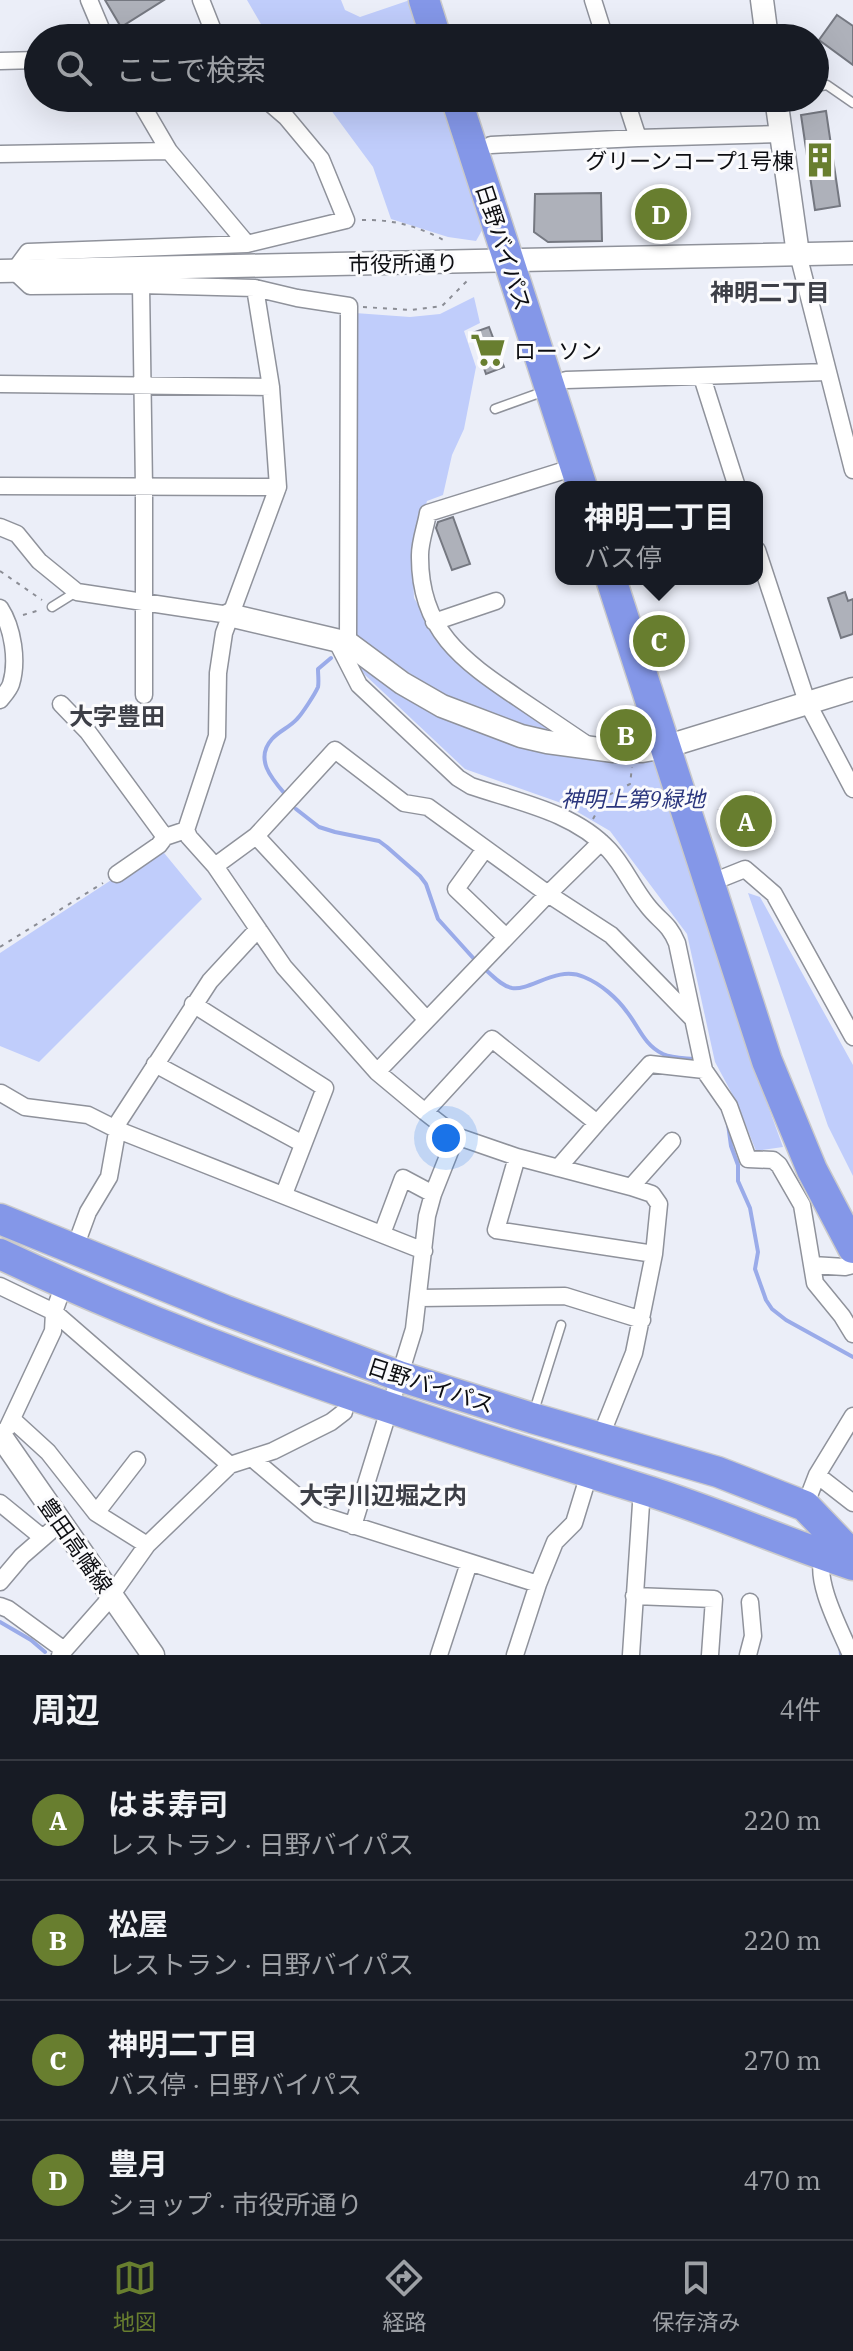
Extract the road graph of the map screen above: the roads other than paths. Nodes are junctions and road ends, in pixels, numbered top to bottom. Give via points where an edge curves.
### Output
1 (89, 0) edge
2 (201, 0) edge
3 (424, 0) edge
4 (444, 0) edge
5 (593, 0) edge
6 (762, 0) edge
7 (99, 24) edge
8 (210, 24) edge
9 (432, 24) edge
10 (452, 24) edge
11 (601, 24) edge
12 (765, 24) edge
13 (24, 60) edge
14 (0, 61) edge
15 (829, 86) edge
16 (853, 103) edge
17 (146, 112) edge
18 (280, 112) edge
19 (461, 112) edge
20 (480, 112) edge
21 (630, 112) edge
22 (778, 112) edge
23 (781, 134) junction
24 (638, 138) junction
25 (491, 145) junction
26 (169, 151) junction
27 (0, 154) edge
28 (247, 244) junction
29 (853, 253) edge
30 (798, 254) junction
31 (518, 261) junction
32 (7, 271) edge
33 (141, 285) junction
34 (255, 288) junction
35 (828, 372) junction
36 (702, 377) junction
37 (0, 384) edge
38 (558, 385) junction
39 (143, 386) junction
40 (271, 387) junction
41 (495, 409) dead end
42 (853, 470) edge
43 (578, 477) edge
44 (598, 481) edge
45 (735, 481) edge
46 (555, 483) edge
47 (0, 486) edge
48 (278, 487) junction
49 (144, 488) junction
50 (0, 527) edge
51 (763, 568) edge
52 (613, 585) edge
53 (632, 585) edge
54 (77, 592) junction
55 (496, 601) dead end
56 (145, 603) junction
57 (52, 607) road end
58 (3, 613) edge
59 (229, 615) junction
60 (434, 622) junction
61 (342, 642) junction
62 (853, 689) edge
63 (144, 695) dead end
64 (0, 700) edge
65 (807, 702) junction
66 (61, 704) dead end
67 (674, 745) junction
68 (593, 749) junction
69 (853, 789) edge
70 (186, 830) junction
71 (256, 836) junction
72 (165, 837) junction
73 (601, 842) junction
74 (485, 849) junction
75 (215, 866) junction
76 (117, 874) road end
77 (725, 877) junction
78 (548, 894) junction
79 (258, 929) junction
80 (506, 937) junction
81 (193, 1004) junction
82 (694, 1019) junction
83 (427, 1020) junction
84 (851, 1028) edge
85 (155, 1064) junction
86 (704, 1070) junction
87 (377, 1072) junction
88 (1, 1093) edge
89 (791, 1101) junction
90 (425, 1112) junction
91 (597, 1123) junction
92 (118, 1130) junction
93 (456, 1136) junction
94 (672, 1141) dead end
95 (303, 1144) junction
96 (517, 1157) junction
97 (558, 1168) junction
98 (631, 1187) junction
99 (284, 1194) junction
100 (433, 1194) junction
101 (853, 1215) edge
102 (0, 1219) edge
103 (382, 1234) junction
104 (853, 1248) edge
105 (74, 1250) junction
106 (424, 1251) junction
107 (0, 1254) edge
108 (654, 1254) junction
109 (812, 1265) junction
110 (853, 1265) edge
111 (0, 1286) edge
112 (59, 1298) junction
113 (419, 1298) junction
114 (642, 1320) junction
115 (561, 1325) dead end
116 (853, 1334) edge
117 (399, 1376) junction
118 (390, 1409) junction
119 (344, 1412) dead end
120 (853, 1416) edge
121 (532, 1418) junction
122 (5, 1431) edge
123 (600, 1438) junction
124 (253, 1459) junction
125 (137, 1460) dead end
126 (230, 1465) junction
127 (589, 1474) junction
128 (817, 1475) junction
129 (642, 1489) junction
130 (0, 1503) edge
131 (853, 1503) edge
132 (805, 1506) junction
133 (96, 1513) junction
134 (353, 1526) junction
135 (52, 1530) junction
136 (147, 1545) junction
137 (839, 1556) edge
138 (469, 1563) junction
139 (853, 1565) edge
140 (0, 1582) edge
141 (538, 1584) junction
142 (111, 1595) junction
143 (634, 1596) junction
144 (750, 1602) dead end
145 (0, 1606) edge
146 (62, 1653) edge
147 (153, 1655) edge
148 (439, 1655) edge
149 (515, 1655) edge
150 (631, 1655) edge
151 (710, 1655) edge
152 (748, 1655) edge
153 (851, 1655) edge

1 - 7 street
2 - 8 street
3 - 9 highway
4 - 10 highway
5 - 11 street
6 - 12 street
13 - 14 street
15 - 16 lane
17 - 26 street
18 - 28 street via 321,159 346,220
19 - 31 highway, 日野バイパス
20 - 25 highway, 日野バイパス
21 - 24 street
22 - 23 street
23 - 24 street
23 - 30 street
24 - 25 street
25 - 31 highway, 日野バイパス
26 - 27 street
26 - 28 street
28 - 32 street via 28,252
29 - 30 street, 市役所通り
30 - 31 street, 市役所通り
30 - 35 street
31 - 32 street, 市役所通り
31 - 38 highway, 日野バイパス
32 - 33 street via 30,286
33 - 34 street
33 - 39 street
34 - 40 street
34 - 61 street via 349,306
35 - 36 street
35 - 42 street
36 - 38 street
36 - 45 street
37 - 39 street
38 - 41 lane
38 - 43 highway, 日野バイパス
38 - 44 highway, 日野バイパス
39 - 40 street
39 - 49 street
40 - 48 street
46 - 60 street via 428,513 420,553 423,595
47 - 49 street
48 - 49 street
48 - 59 street
49 - 56 street
50 - 54 street via 17,534 39,561
51 - 65 street
52 - 67 highway
53 - 67 highway
54 - 56 street
54 - 57 lane
55 - 60 street
56 - 59 street
56 - 63 street
58 - 64 street via 15,661 10,687
59 - 61 street
59 - 70 street via 218,673 217,736
60 - 68 street via 457,654
61 - 68 street via 442,706 521,736
61 - 73 street via 359,685 458,778 563,817
62 - 65 street
65 - 67 street
65 - 69 street
66 - 72 street via 88,732
67 - 68 street via 634,751
67 - 77 highway
67 - 89 highway via 767,1061
70 - 72 street
70 - 75 street
71 - 74 street via 335,750 404,803 428,807
71 - 75 street
71 - 83 street
72 - 76 street
73 - 78 street
73 - 82 street via 648,907 671,928
74 - 78 street
74 - 80 street via 456,889
75 - 79 street
77 - 84 street via 745,869 774,894
77 - 89 highway
78 - 80 street
78 - 82 street via 611,935
79 - 81 street
79 - 87 street via 284,967
80 - 83 street
81 - 85 street
81 - 95 street via 325,1088
82 - 86 street
83 - 87 street
85 - 92 street
85 - 95 street
86 - 91 street via 650,1064
86 - 109 street via 729,1106 748,1159 779,1165 802,1205
87 - 90 street
88 - 92 street via 25,1107 88,1115
89 - 101 highway
89 - 104 highway via 812,1170
90 - 91 street via 492,1039
90 - 93 street
91 - 97 street
92 - 99 street
92 - 105 street via 109,1177
93 - 96 street
93 - 100 street
94 - 98 street
95 - 99 street
96 - 97 street
96 - 108 street via 496,1230
97 - 98 street
98 - 108 street via 652,1194 659,1204
99 - 103 street
100 - 103 street via 403,1178
100 - 106 street
102 - 105 highway, 日野バイパス
103 - 106 street
105 - 117 highway, 日野バイパス
106 - 113 street
107 - 112 highway, 日野バイパス
108 - 114 street
109 - 110 street
109 - 116 street via 815,1283
111 - 112 street
112 - 118 highway, 日野バイパス
112 - 122 street via 53,1331
112 - 126 street
113 - 114 street via 565,1296
113 - 117 street
114 - 123 street
115 - 121 lane
117 - 118 street
117 - 121 highway, 日野バイパス
118 - 127 highway, 日野バイパス
118 - 134 street
119 - 124 street
120 - 128 street
121 - 123 highway, 日野バイパス
122 - 133 street via 48,1452
122 - 135 street, 豊田高幡線
123 - 132 highway, 日野バイパス via 718,1472
124 - 126 street
124 - 134 street via 318,1514
125 - 133 street
126 - 136 street
127 - 129 highway, 日野バイパス
127 - 141 street via 574,1523 555,1542
128 - 131 street
128 - 132 street
129 - 137 highway, 日野バイパス
129 - 143 street
130 - 135 street
132 - 137 highway, 日野バイパス
133 - 136 street
134 - 138 street
135 - 140 street
135 - 142 street, 豊田高幡線
136 - 142 street
137 - 139 highway, 日野バイパス
137 - 153 street via 821,1563 826,1595
138 - 141 street
138 - 148 street
141 - 149 street
142 - 146 street
142 - 147 street, 豊田高幡線
143 - 150 street
143 - 151 street via 714,1599
144 - 152 street via 753,1636
145 - 146 street

